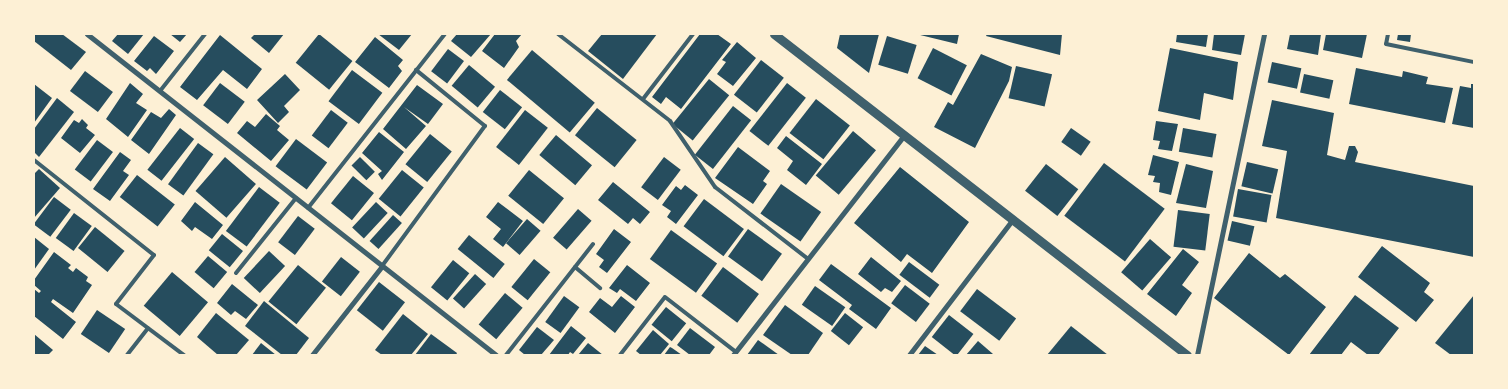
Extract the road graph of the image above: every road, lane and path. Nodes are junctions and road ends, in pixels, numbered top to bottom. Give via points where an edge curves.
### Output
1 (87, 34) edge
2 (205, 34) edge
3 (445, 34) edge
4 (558, 34) edge
5 (693, 34) edge
6 (774, 34) edge
7 (1264, 34) edge
8 (1388, 34) edge
9 (1474, 62) edge
10 (416, 70) junction
11 (160, 91) junction
12 (643, 99) junction
13 (904, 135) junction
14 (34, 160) edge
15 (296, 198) junction
16 (308, 208) junction
17 (1013, 219) junction
18 (594, 244) dead end
19 (808, 259) junction
20 (382, 266) junction
21 (575, 267) junction
22 (236, 274) dead end
23 (600, 288) dead end
24 (148, 328) junction
25 (734, 354) edge
26 (127, 355) edge
27 (184, 355) edge
28 (312, 355) edge
29 (496, 355) edge
30 (506, 355) edge
31 (620, 355) edge
32 (909, 355) edge
33 (1187, 355) edge
34 (1197, 355) edge

1 - 11 street
2 - 11 lane
3 - 10 lane
4 - 12 lane
5 - 12 lane
6 - 13 street
7 - 34 street
8 - 9 lane via 1386,44
10 - 16 lane
10 - 20 lane via 485,126
11 - 15 street
12 - 19 lane via 670,121 715,187
13 - 17 street
13 - 19 street
14 - 24 lane via 154,255 116,304
15 - 16 street
15 - 22 lane
16 - 20 street
17 - 32 street
17 - 33 street
18 - 21 lane
19 - 25 street
20 - 28 street
20 - 29 street
21 - 23 lane
21 - 30 lane
24 - 26 lane
24 - 27 lane
25 - 31 lane via 665,297

